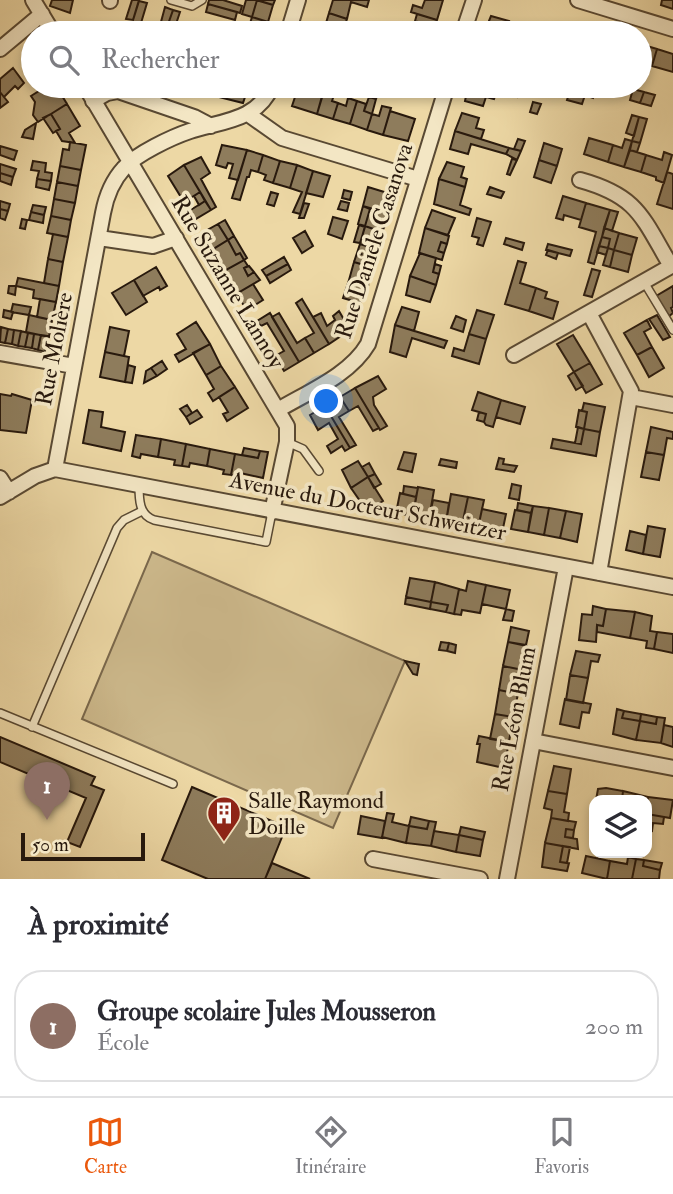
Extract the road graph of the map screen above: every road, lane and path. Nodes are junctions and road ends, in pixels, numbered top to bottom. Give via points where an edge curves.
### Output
1 (33, 0) edge
2 (171, 0) edge
3 (202, 0) edge
4 (298, 0) edge
5 (474, 0) edge
6 (578, 0) edge
7 (41, 14) junction
8 (33, 21) edge
9 (45, 21) edge
10 (292, 21) edge
11 (467, 21) edge
12 (647, 21) edge
13 (652, 23) edge
14 (673, 29) edge
15 (21, 31) edge
16 (0, 48) edge
17 (91, 98) edge
18 (98, 98) edge
19 (138, 98) edge
20 (266, 98) edge
21 (443, 98) edge
22 (93, 101) junction
23 (248, 114) junction
24 (211, 126) junction
25 (130, 162) junction
26 (418, 179) junction
27 (580, 180) dead end
28 (99, 238) junction
29 (176, 238) junction
30 (672, 265) edge
31 (644, 281) junction
32 (589, 313) junction
33 (673, 330) edge
34 (0, 353) edge
35 (514, 355) dead end
36 (74, 366) junction
37 (631, 397) junction
38 (673, 405) edge
39 (278, 410) junction
40 (288, 442) junction
41 (55, 469) junction
42 (319, 471) dead end
43 (0, 478) edge
44 (139, 484) junction
45 (5, 494) edge
46 (142, 511) junction
47 (272, 512) junction
48 (566, 567) junction
49 (599, 573) junction
50 (673, 587) edge
51 (0, 713) edge
52 (32, 727) junction
53 (533, 741) junction
54 (673, 768) edge
55 (173, 784) dead end
56 (373, 859) dead end
57 (480, 879) edge
58 (507, 879) edge

1 - 7 street
2 - 3 lane via 191,6
4 - 10 street
5 - 11 street
6 - 12 street
7 - 8 street
7 - 9 street
13 - 14 street
15 - 16 street
17 - 22 street, Rue Suzanne Lannoy
18 - 22 street
19 - 24 street
20 - 23 street
21 - 26 street, Rue Daniele Casanova
22 - 25 street, Rue Suzanne Lannoy
23 - 24 street
23 - 26 street via 282,138
24 - 25 street via 171,139
25 - 28 street, Rue Molière via 108,194
25 - 29 street, Rue Suzanne Lannoy
26 - 39 street, Rue Daniele Casanova via 364,351 347,369
27 - 30 street via 609,189 631,203
28 - 29 street via 153,246
28 - 36 street, Rue Molière
29 - 39 street, Rue Suzanne Lannoy
30 - 31 street
31 - 32 street
31 - 33 lane
32 - 35 street
32 - 37 street via 630,386
34 - 36 street
36 - 41 street, Rue Molière
37 - 38 street
37 - 49 street
39 - 40 street, Rue Suzanne Lannoy via 287,426
40 - 42 lane via 303,449
40 - 47 street
41 - 44 street, Avenue du Docteur Schweitzer
41 - 45 street
43 - 45 street
44 - 46 lane
44 - 47 street, Avenue du Docteur Schweitzer
46 - 47 lane via 154,520 266,542
46 - 52 lane via 117,527
47 - 48 street, Avenue du Docteur Schweitzer
48 - 49 street, Avenue du Docteur Schweitzer
48 - 53 street, Rue Léon Blum
49 - 50 street, Avenue du Docteur Schweitzer
51 - 52 lane
52 - 55 lane
53 - 54 street
53 - 58 street, Rue Léon Blum
56 - 57 street

